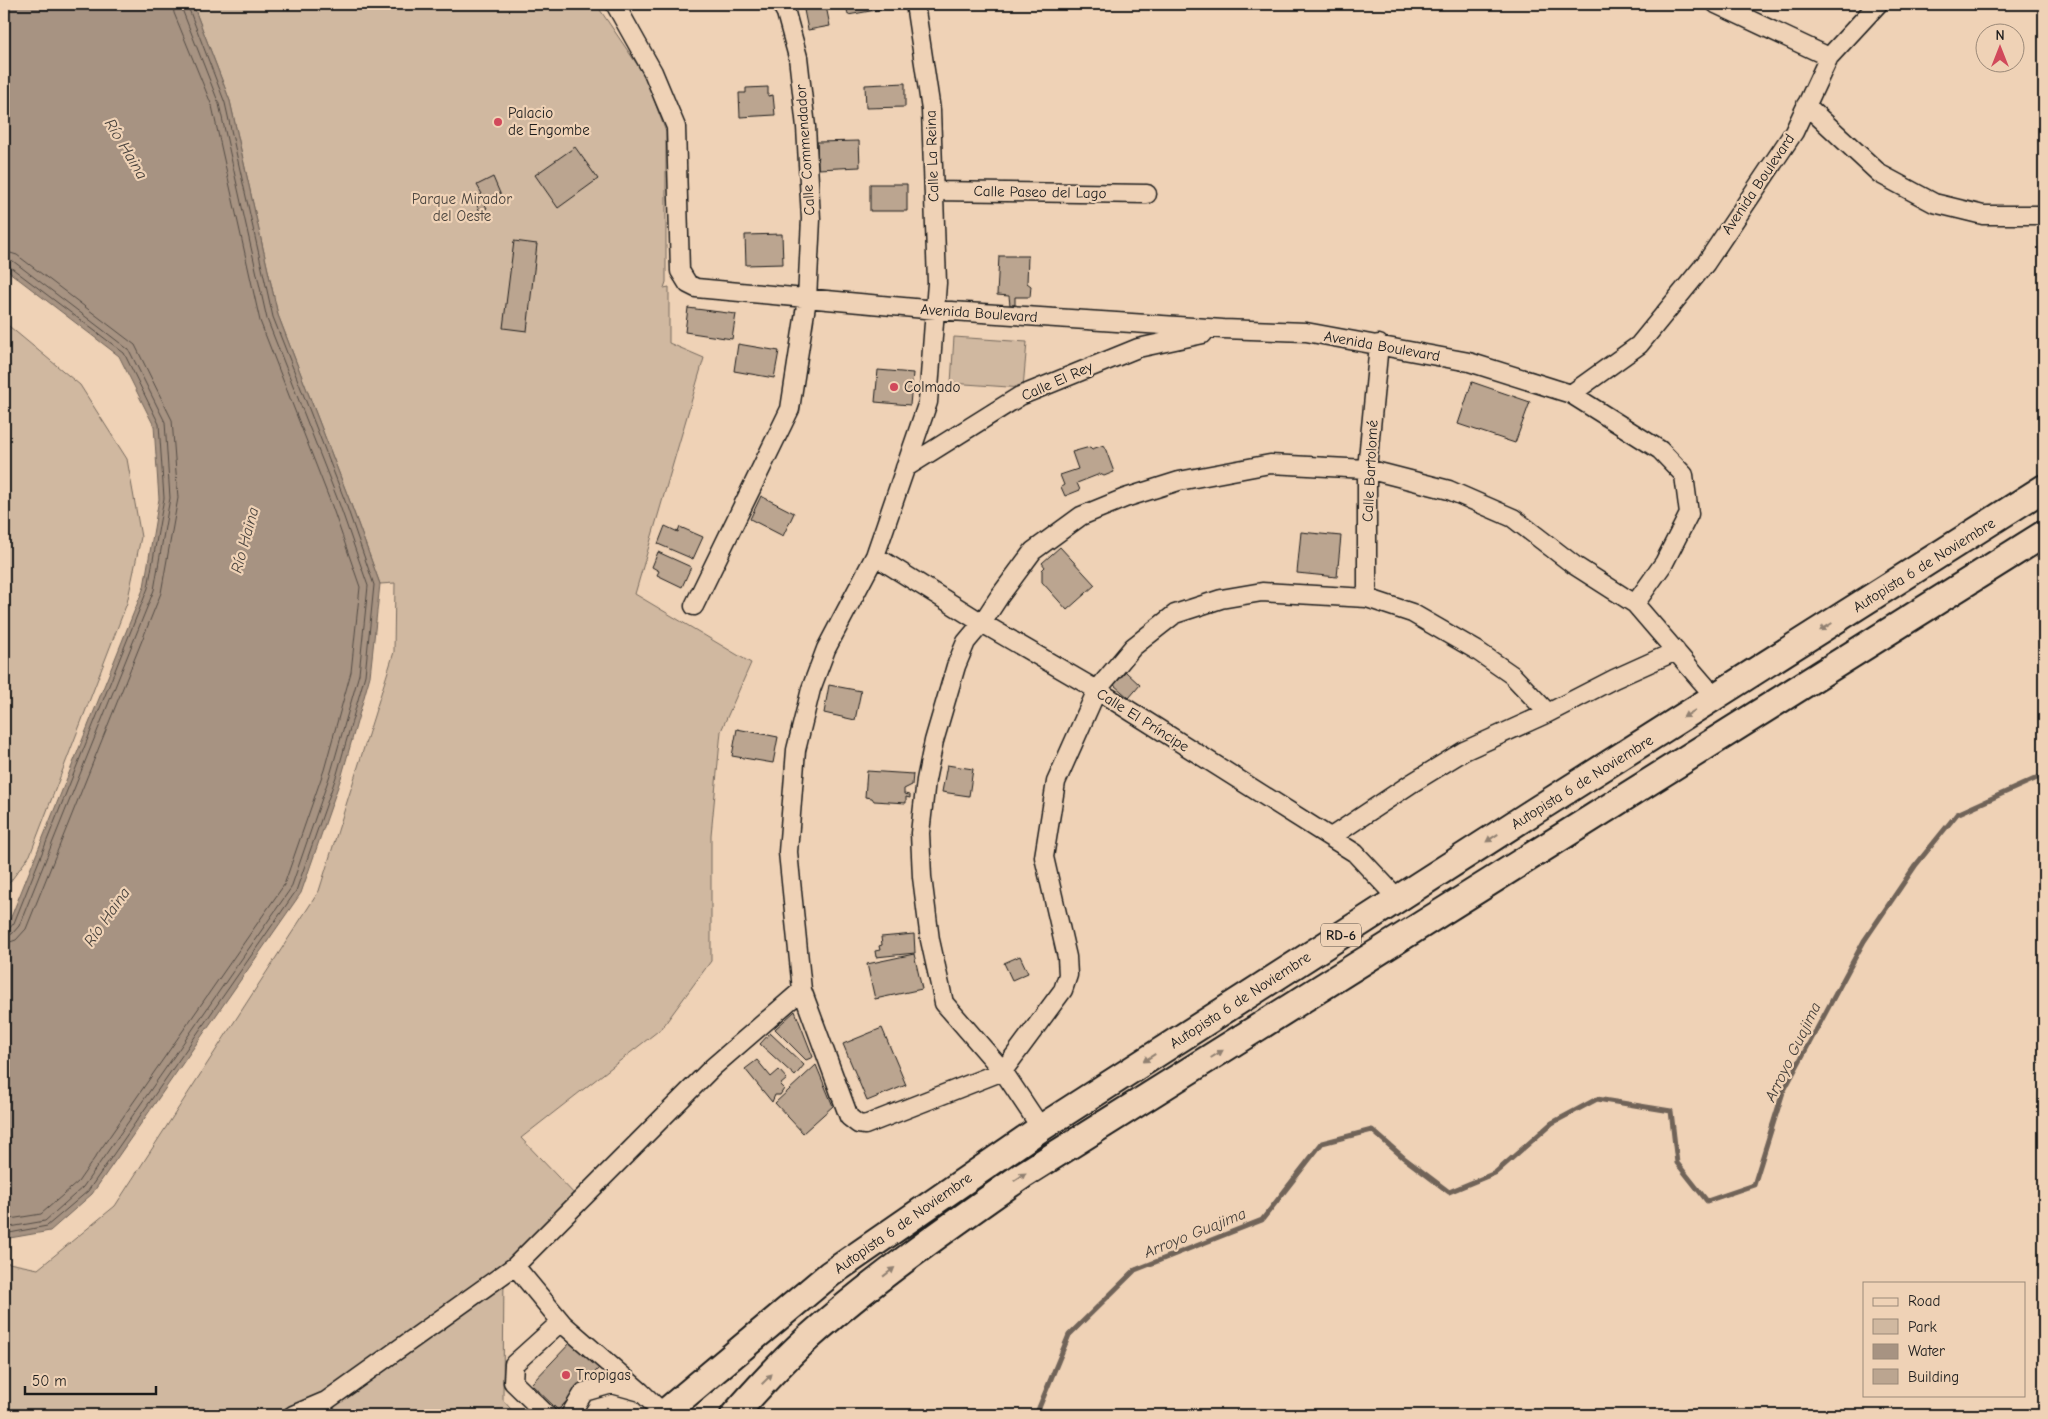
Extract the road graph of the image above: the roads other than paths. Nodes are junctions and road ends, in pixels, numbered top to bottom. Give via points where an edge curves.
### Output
1 (614, 4) edge
2 (781, 4) edge
3 (915, 4) edge
4 (1716, 4) edge
5 (1878, 4) edge
6 (1830, 56) junction
7 (1806, 105) junction
8 (934, 191) junction
9 (1147, 194) dead end
10 (2044, 215) edge
11 (807, 299) junction
12 (936, 310) junction
13 (1223, 329) junction
14 (1379, 344) junction
15 (1571, 394) junction
16 (905, 468) junction
17 (1367, 469) junction
18 (2044, 488) edge
19 (2044, 534) edge
20 (875, 556) junction
21 (1367, 598) junction
22 (1636, 604) junction
23 (694, 606) dead end
24 (982, 623) junction
25 (1676, 651) junction
26 (1097, 690) junction
27 (1715, 698) junction
28 (1548, 713) junction
29 (1331, 837) junction
30 (1398, 899) junction
31 (802, 990) junction
32 (1003, 1071) junction
33 (1041, 1128) junction
34 (515, 1266) junction
35 (563, 1324) junction
36 (641, 1392) junction
37 (663, 1414) edge
38 (293, 1415) edge
39 (547, 1415) edge
40 (570, 1415) edge
41 (734, 1415) edge

1 - 11 street, Avenida Boulevard via 653,72 676,127 680,271 688,284 696,288
2 - 11 street, Calle Commendador via 798,56 806,127 811,219
3 - 8 street, Calle La Reina via 931,110
4 - 6 street
5 - 6 street, Avenida Boulevard
6 - 7 street, Avenida Boulevard
7 - 10 street via 1880,174 1934,204 1983,215
7 - 15 street, Avenida Boulevard via 1794,132 1706,263 1639,345
8 - 9 street, Calle Paseo del Lago
8 - 12 street, Calle La Reina
11 - 12 street, Avenida Boulevard
11 - 23 street, Calle Commendador via 790,409
12 - 13 street, Avenida Boulevard
12 - 16 street, Calle La Reina via 928,402
13 - 14 street, Avenida Boulevard via 1306,332
13 - 16 street, Calle El Rey via 1138,348 1028,392
14 - 15 street, Avenida Boulevard via 1469,362
14 - 17 street, Calle Bartolomé
15 - 22 street via 1660,450 1684,475 1689,514 1664,563
16 - 20 street, Calle La Reina
17 - 21 street, Calle Bartolomé
17 - 22 street via 1449,490 1513,518 1574,565
17 - 24 street via 1270,464 1179,481 1126,498 1081,516 1033,551
18 -> 27 highway, Autopista 6 de Noviembre / RD-6
41 -> 19 highway, Autopista 6 de Noviembre / RD-6 via 807,1339 859,1295 923,1245 1023,1175
20 - 24 street, Calle El Príncipe
20 - 31 street, Calle La Reina via 826,649 811,689 796,750 788,852
21 - 26 street via 1262,592 1221,599 1174,614 1133,647
21 - 28 street via 1412,613 1476,650 1512,675
22 - 25 street
24 - 26 street, Calle El Príncipe
24 - 32 street via 966,642 934,741 920,833 922,877 930,940 944,1003
25 - 27 street
25 - 28 street
26 - 29 street, Calle El Príncipe
26 - 32 street via 1056,782 1044,857 1067,957 1068,975 1062,990
27 -> 30 highway, Autopista 6 de Noviembre / RD-6
28 - 29 street via 1464,751
29 - 30 street, Calle El Príncipe via 1355,853
30 -> 33 highway, Autopista 6 de Noviembre / RD-6
31 - 32 street, Calle La Reina via 849,1116 858,1124 865,1125
31 - 34 street via 713,1067
32 - 33 street
33 - 37 highway, Autopista 6 de Noviembre / RD-6 via 830,1274
34 - 35 street
34 - 38 street via 326,1401
35 - 36 street
35 - 39 street via 554,1327 514,1364 513,1382
36 - 37 street
36 - 40 street via 612,1384 584,1392

